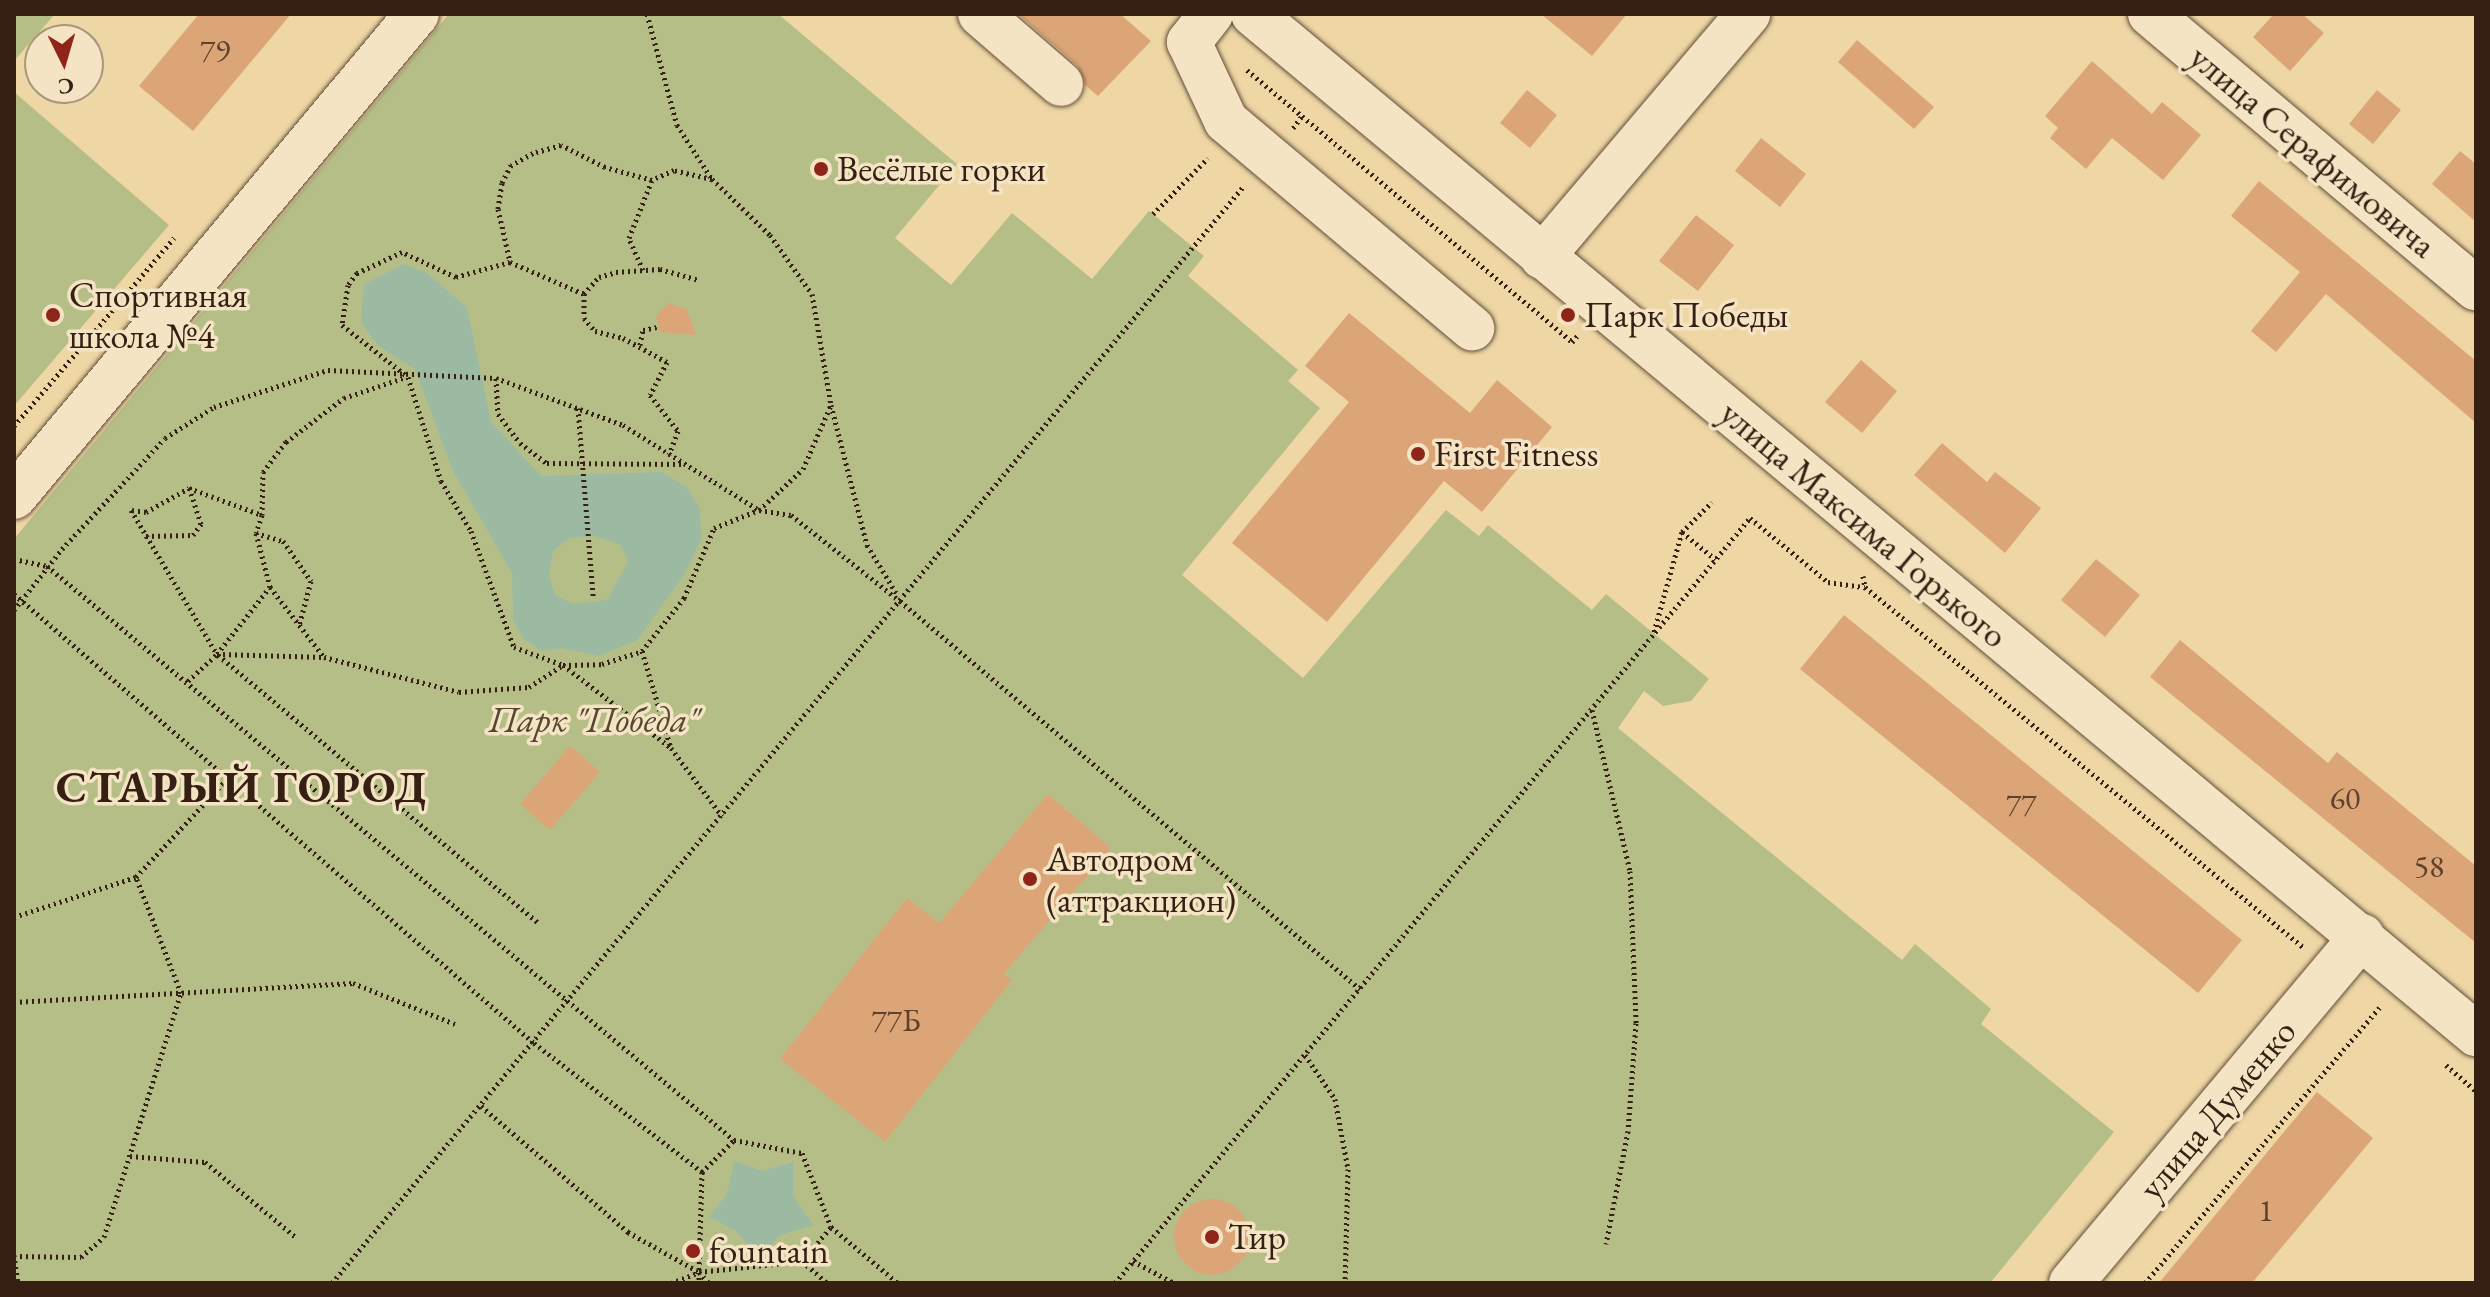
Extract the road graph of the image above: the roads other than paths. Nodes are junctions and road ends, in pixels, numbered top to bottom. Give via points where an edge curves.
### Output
1 (417, 14) edge
2 (980, 14) edge
3 (1253, 14) edge
4 (1748, 14) edge
5 (2150, 14) edge
6 (1204, 22) edge
7 (1061, 84) dead end
8 (1542, 257) junction
9 (2476, 289) edge
10 (1472, 328) dead end
11 (14, 497) edge
12 (2348, 952) junction
13 (2476, 1034) edge
14 (2071, 1283) edge

1 - 11 street
2 - 7 street
3 - 8 street, улица Максима Горького
4 - 8 street
5 - 9 street, улица Серафимовича
6 - 10 street via 1189,42 1226,121
8 - 12 street, улица Максима Горького
12 - 13 street, улица Максима Горького
12 - 14 street, улица Думенко

